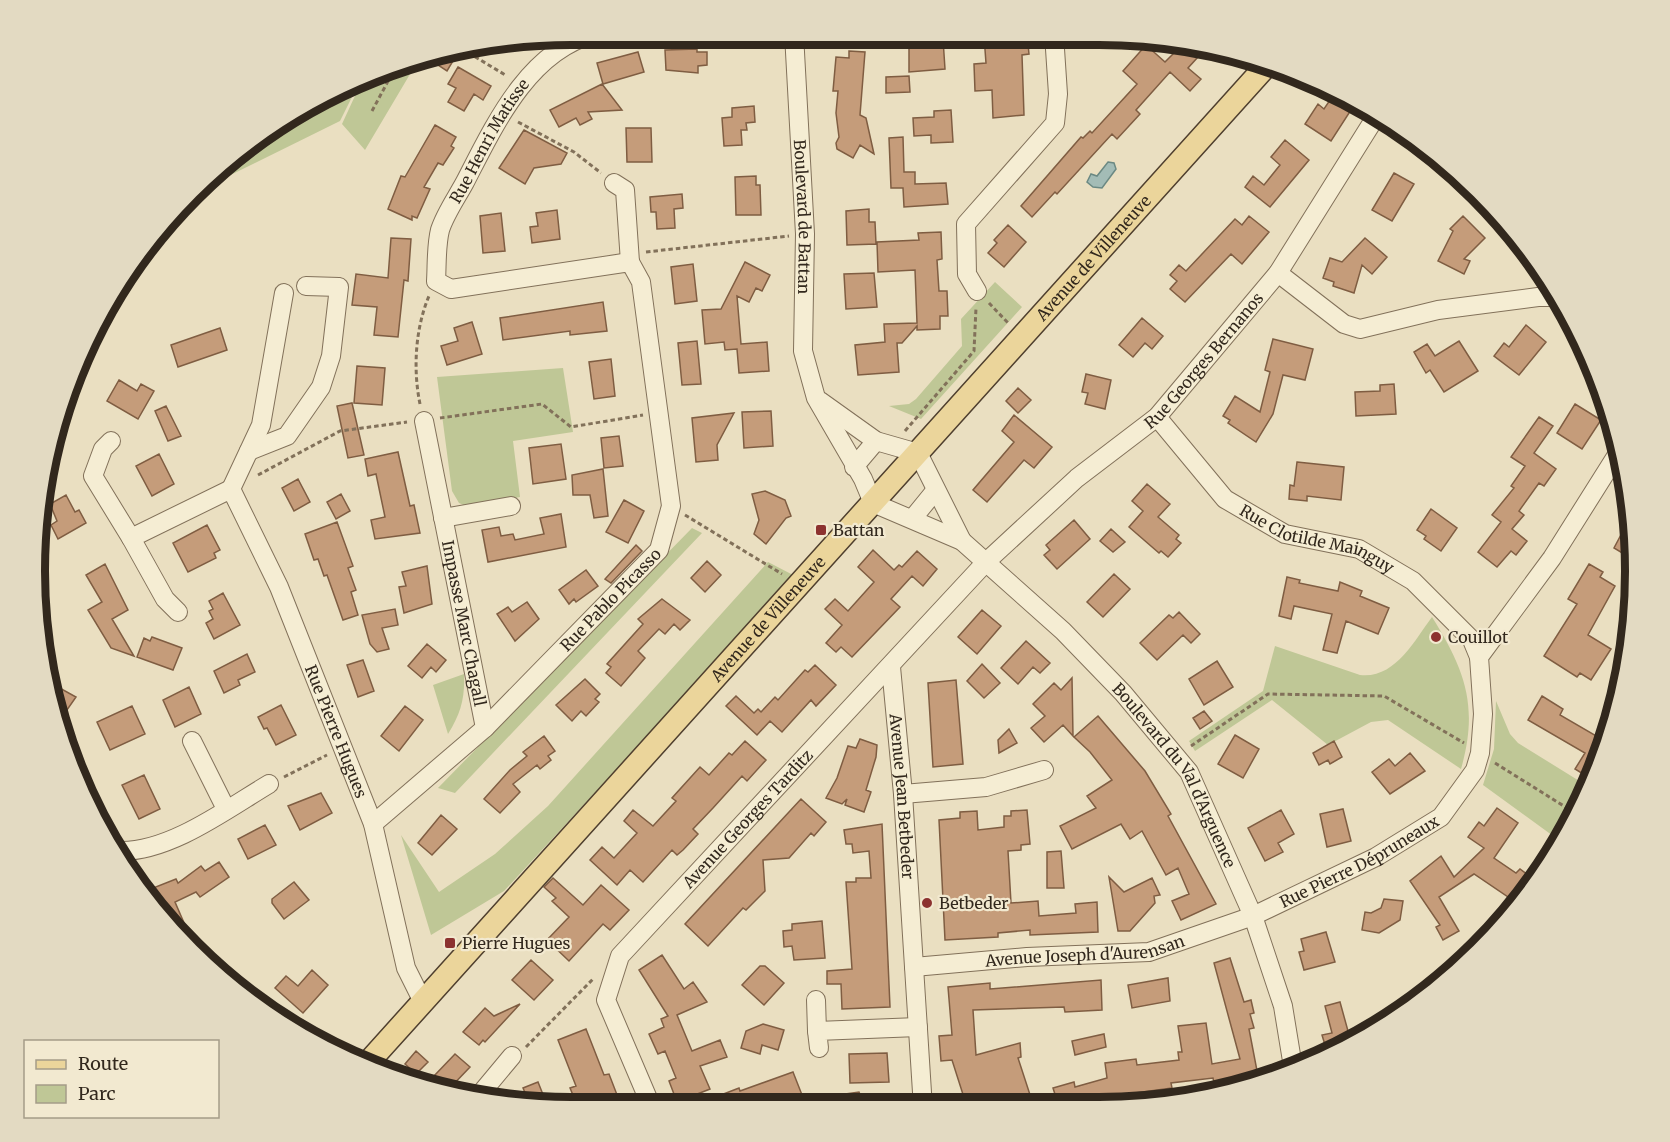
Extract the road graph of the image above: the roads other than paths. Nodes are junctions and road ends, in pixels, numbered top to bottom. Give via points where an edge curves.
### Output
1 (570, 45) edge
2 (795, 45) edge
3 (1055, 45) edge
4 (1261, 71) edge
5 (1373, 122) edge
6 (614, 183) road end
7 (629, 258) junction
8 (1278, 273) junction
9 (306, 286) dead end
10 (977, 291) road end
11 (284, 293) dead end
12 (1548, 297) edge
13 (816, 398) junction
14 (1157, 417) junction
15 (424, 421) road end
16 (111, 441) dead end
17 (884, 443) junction
18 (249, 451) junction
19 (918, 453) junction
20 (1613, 461) edge
21 (854, 467) junction
22 (231, 489) junction
23 (935, 490) junction
24 (873, 503) junction
25 (511, 506) dead end
26 (443, 518) junction
27 (913, 518) junction
28 (131, 538) junction
29 (962, 541) junction
30 (986, 562) junction
31 (178, 612) dead end
32 (1479, 657) junction
33 (891, 667) junction
34 (485, 728) junction
35 (192, 741) dead end
36 (1044, 770) dead end
37 (269, 784) road end
38 (903, 794) junction
39 (226, 809) junction
40 (372, 824) junction
41 (126, 851) edge
42 (1253, 916) junction
43 (914, 967) junction
44 (816, 1000) dead end
45 (423, 1002) junction
46 (918, 1027) junction
47 (512, 1056) road end
48 (372, 1058) edge
49 (1292, 1060) edge
50 (484, 1089) edge
51 (648, 1097) edge
52 (922, 1097) edge

1 - 7 street, Rue Henri Matisse via 552,55 522,85 503,114 440,230 435,280 451,289
2 - 13 street, Boulevard de Battan via 805,234 803,351
3 - 10 street via 1058,94 1055,123 966,224 967,274
4 - 19 main road, Avenue de Villeneuve
5 - 8 street, Rue Georges Bernanos
6 - 7 street, Rue Pablo Picasso via 625,190
7 - 34 street, Rue Pablo Picasso via 641,282 671,506 659,550
8 - 12 street via 1344,324 1360,329 1437,310
8 - 14 street, Rue Georges Bernanos
9 - 18 street via 339,287 332,356 321,387 287,436
11 - 18 street via 261,425
13 - 17 street
13 - 21 street, Boulevard de Battan
14 - 30 street, Rue Georges Bernanos via 1077,478
14 - 32 street, Rue Clotilde Mainguy via 1225,499 1285,534 1359,549 1413,581 1472,640
15 - 26 street, Impasse Marc Chagall
16 - 28 street via 103,449 93,476
17 - 19 street
17 - 21 street
18 - 22 street
19 - 23 street
19 - 24 main road, Avenue de Villeneuve
20 - 32 street via 1552,558
21 - 24 street, Boulevard de Battan
22 - 28 street
22 - 40 street, Rue Pierre Hugues via 279,587
23 - 27 street
23 - 29 street
24 - 27 street
24 - 45 main road, Avenue de Villeneuve
25 - 26 street, Impasse Marc Chagall
26 - 34 street, Impasse Marc Chagall
27 - 29 street
28 - 31 street via 165,599
29 - 30 street, Boulevard du Val d'Arguence
30 - 33 street, Avenue Georges Tarditz
30 - 42 street, Boulevard du Val d'Arguence via 1124,693 1189,772
32 - 42 street, Rue Pierre Dépruneaux via 1483,714 1480,753 1475,770 1441,817 1376,857
33 - 38 street, Avenue Jean Betbeder
33 - 51 street, Avenue Georges Tarditz via 620,956 606,1000
34 - 40 street, Rue Pablo Picasso
35 - 39 street
36 - 38 street via 986,787
37 - 39 street
38 - 43 street, Avenue Jean Betbeder
39 - 41 street via 168,842
40 - 45 street, Rue Pierre Hugues via 406,968
42 - 43 street, Avenue Joseph d'Aurensan via 1149,951
42 - 49 street, Boulevard du Val d'Arguence via 1283,1005
43 - 46 street, Avenue Jean Betbeder
44 - 46 street via 818,1039
45 - 48 main road, Avenue de Villeneuve
46 - 52 street, Avenue Jean Betbeder
47 - 50 street

